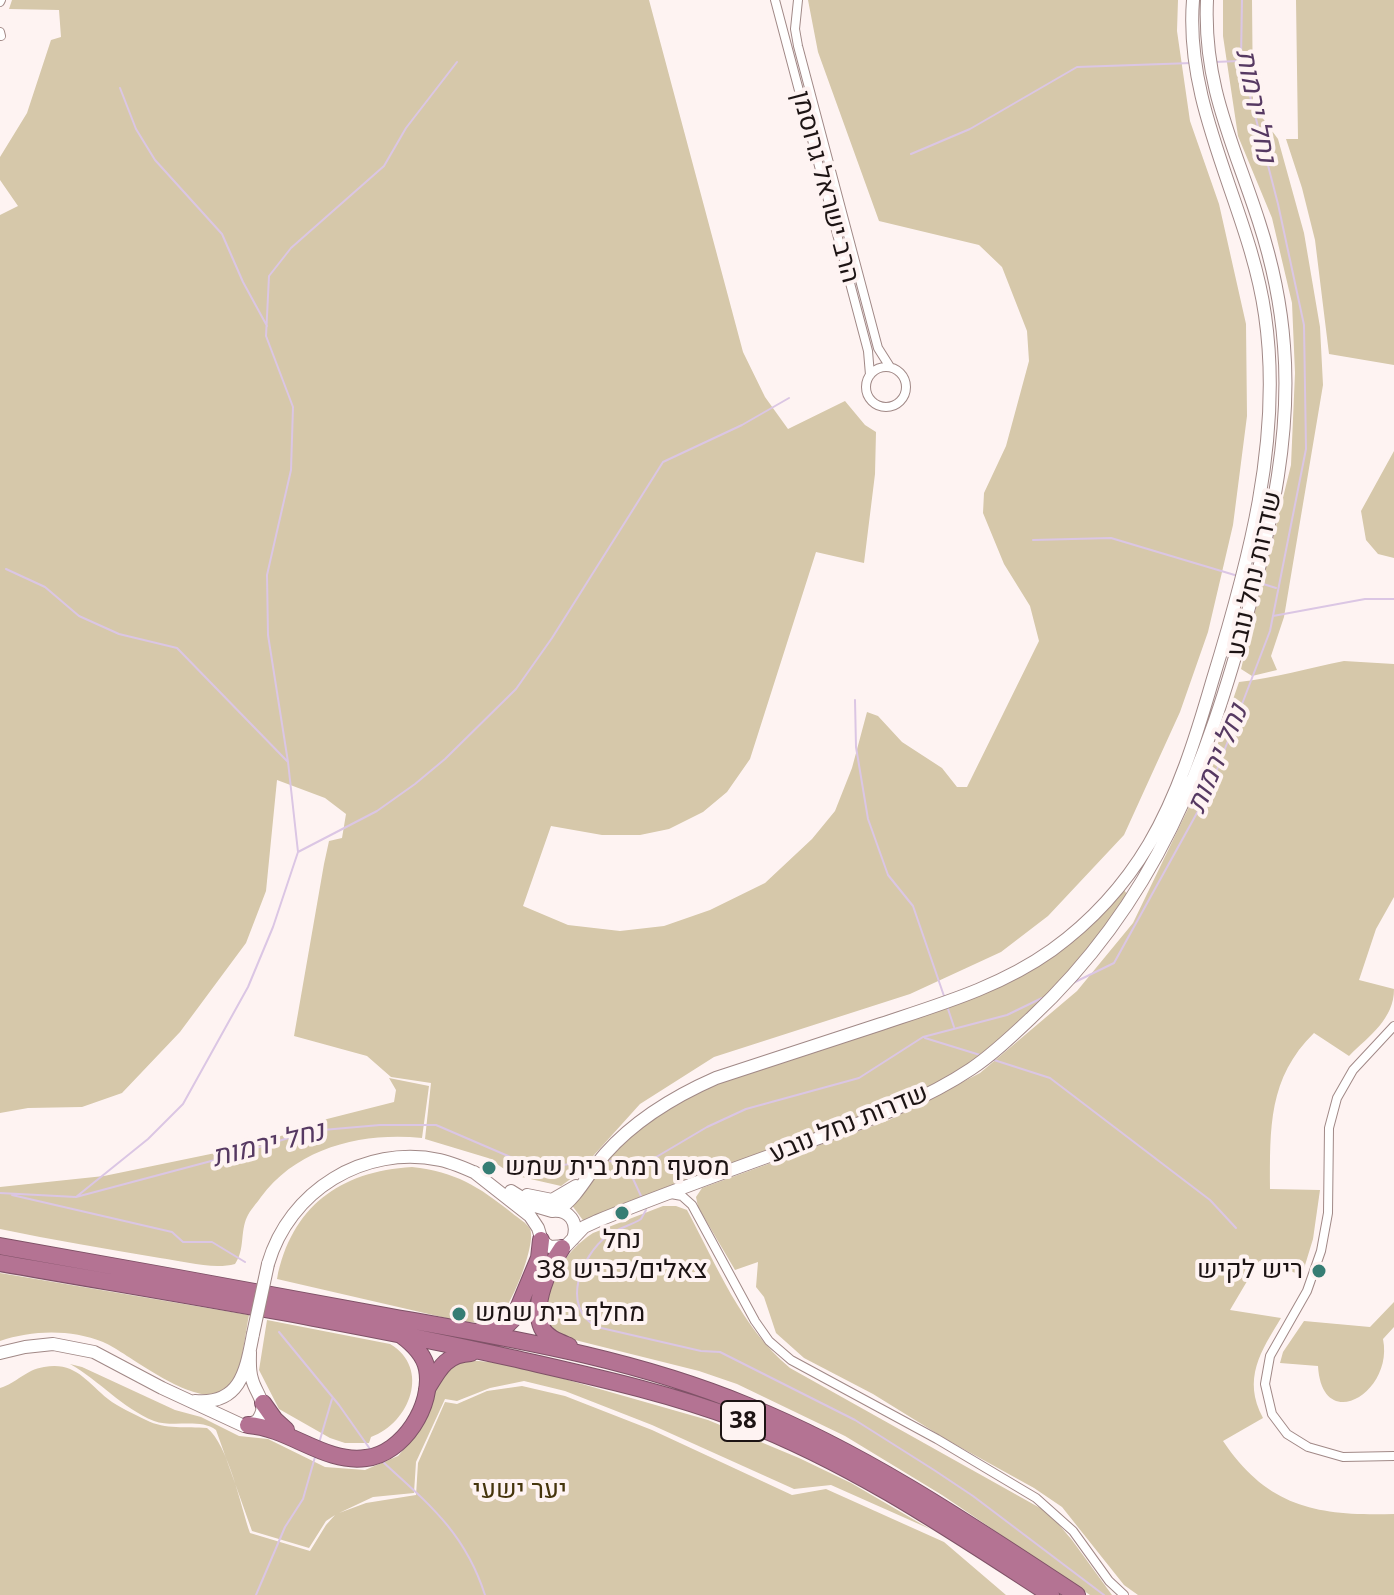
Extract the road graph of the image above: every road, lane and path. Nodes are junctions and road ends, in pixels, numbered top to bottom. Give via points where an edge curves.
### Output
1 (775, 0) edge
2 (798, 0) edge
3 (1193, 0) edge
4 (1207, 0) edge
5 (890, 367) junction
6 (870, 375) junction
7 (1394, 1026) edge
8 (474, 1172) junction
9 (585, 1179) junction
10 (494, 1181) junction
11 (701, 1181) junction
12 (666, 1194) junction
13 (692, 1205) junction
14 (555, 1211) junction
15 (540, 1234) junction
16 (568, 1243) junction
17 (0, 1246) edge
18 (0, 1263) edge
19 (441, 1326) junction
20 (400, 1334) junction
21 (250, 1352) junction
22 (0, 1353) edge
23 (491, 1353) junction
24 (608, 1360) junction
25 (426, 1390) junction
26 (232, 1392) junction
27 (261, 1398) junction
28 (184, 1399) junction
29 (240, 1423) junction
30 (297, 1438) junction
31 (1394, 1456) edge
32 (1051, 1595) edge
33 (1077, 1595) edge
34 (1124, 1595) edge

1 - 6 street, הרב ישראל גרוסמן
2 - 5 street, הרב ישראל גרוסמן via 795,29 801,57 878,348
3 - 9 main road, שדרות נחל נובע via 1193,50 1202,102 1261,290 1269,343 1269,412 1262,481 1237,596 1194,739 1159,826 1103,906 1030,964 968,995 691,1089 625,1133
4 - 11 main road, שדרות נחל נובע via 1213,88 1270,262 1282,322 1286,385 1280,460 1258,574 1187,799 1148,873 1092,953 993,1052 909,1104
5 - 6 street
5 - 6 street via 902,374 907,387 903,399 892,406 879,406 869,398
7 - 31 street via 1353,1070 1337,1098 1329,1128 1328,1213 1321,1251 1307,1291 1270,1356 1265,1384 1272,1414 1287,1434 1308,1447 1343,1457
8 - 10 main road
8 - 15 main road via 522,1209
8 - 21 main road, bridge via 439,1159 406,1157 368,1163 314,1191 277,1239
9 - 10 main road via 564,1196 547,1201
9 - 14 main road, שדרות נחל נובע
10 - 14 main road via 535,1206
11 - 12 main road, שדרות נחל נובע
11 - 13 street via 693,1190
12 - 13 street via 682,1196
12 - 16 main road, שדרות נחל נובע via 589,1225
13 - 34 street via 769,1341 791,1360 1043,1503 1073,1531
14 - 15 main road via 541,1218
14 - 16 main road via 566,1212 573,1220 576,1231
15 - 16 main road via 550,1247
15 - 19 highway via 539,1258 520,1310 507,1325
16 - 24 highway via 553,1263 541,1296 541,1326 558,1342
17 - 19 highway, 38
18 - 20 highway, 38
19 - 24 highway, 38
20 - 23 highway, 38
20 - 25 highway via 425,1362
21 - 26 main road
21 - 27 main road via 251,1377
22 - 28 main road via 37,1345 94,1352
23 - 25 highway via 452,1356
23 - 32 highway, 38 via 640,1386 785,1439 894,1495
24 - 33 highway, 38 via 698,1386 835,1444
25 - 30 highway via 400,1443 378,1455 343,1458
26 - 27 main road via 246,1388
26 - 28 main road via 209,1401
26 - 29 main road via 226,1410
27 - 29 main road via 260,1417
27 - 30 highway via 275,1420
28 - 29 main road
29 - 30 highway

